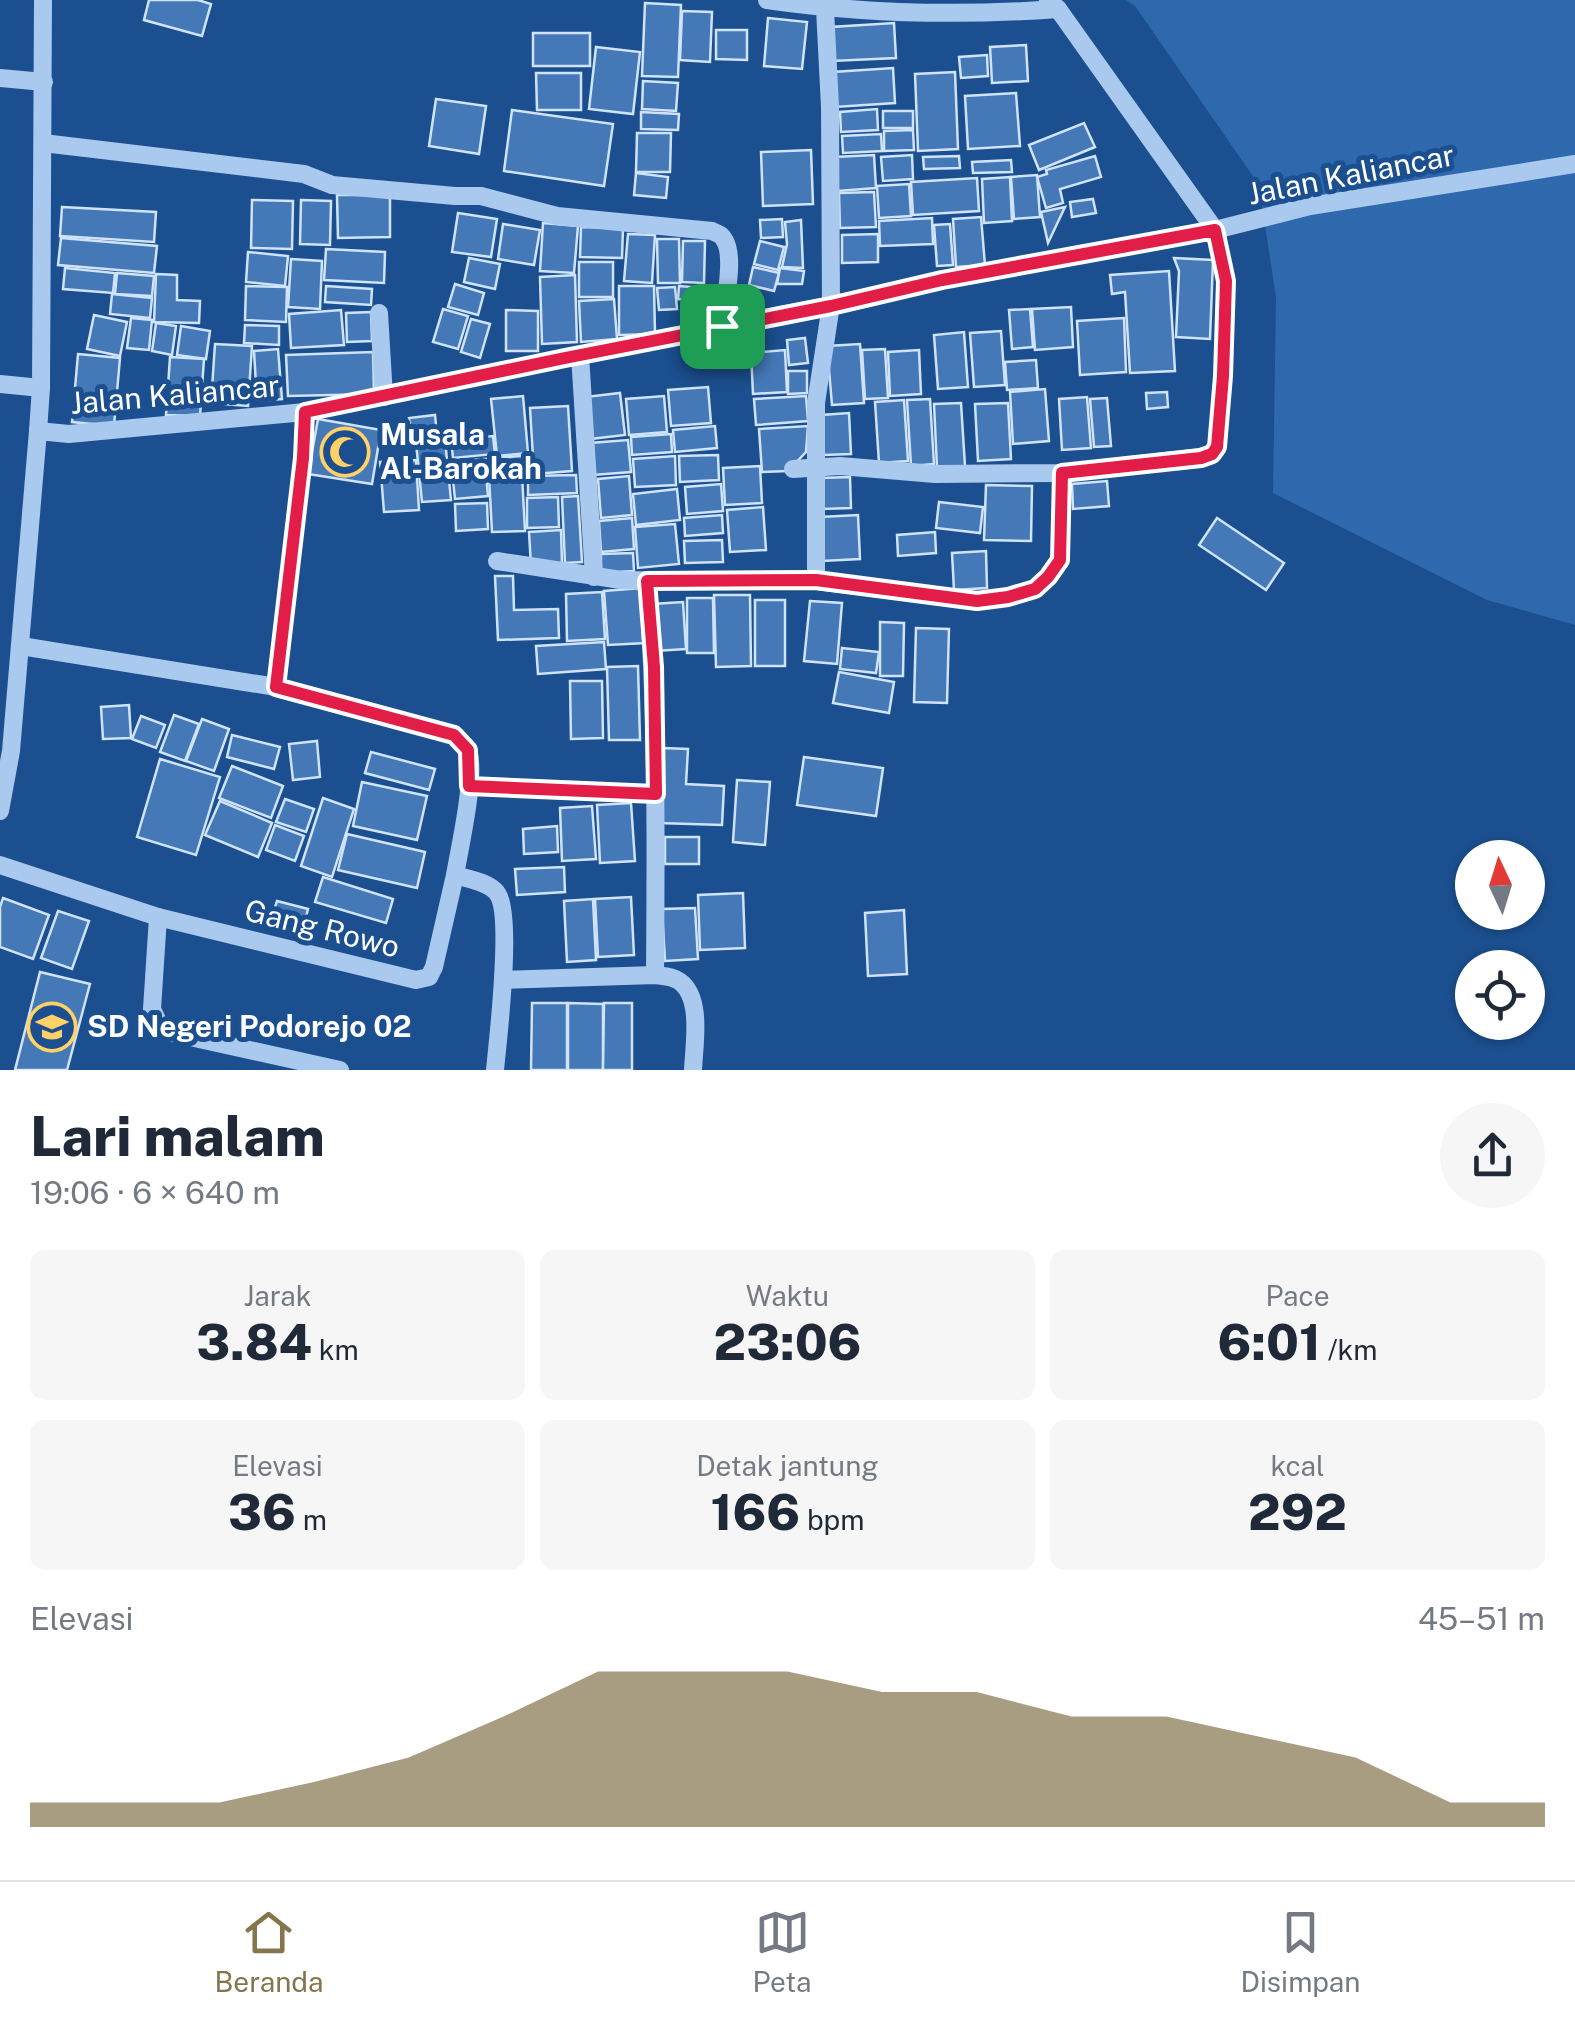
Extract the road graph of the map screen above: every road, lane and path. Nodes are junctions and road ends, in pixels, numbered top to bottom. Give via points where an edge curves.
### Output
1 (43, 0) edge
2 (767, 0) edge
3 (1053, 5) edge
4 (825, 9) junction
5 (0, 78) edge
6 (44, 82) junction
7 (43, 143) junction
8 (1575, 164) edge
9 (1215, 230) junction
10 (831, 306) junction
11 (379, 312) dead end
12 (722, 326) junction
13 (580, 354) junction
14 (0, 384) edge
15 (41, 388) junction
16 (384, 397) junction
17 (305, 412) junction
18 (38, 431) junction
19 (816, 466) junction
20 (794, 469) dead end
21 (1062, 473) junction
22 (497, 561) dead end
23 (594, 578) junction
24 (816, 580) junction
25 (647, 581) junction
26 (20, 646) junction
27 (276, 687) junction
28 (6, 750) edge
29 (469, 786) junction
30 (656, 794) junction
31 (0, 811) edge
32 (0, 865) edge
33 (455, 875) junction
34 (158, 917) junction
35 (655, 974) junction
36 (504, 980) junction
37 (340, 1070) edge
38 (495, 1070) edge
39 (693, 1070) edge

1 - 6 street
2 - 4 street
3 - 4 street via 905,14
3 - 9 street
4 - 10 street
5 - 6 street
6 - 7 street
7 - 12 street via 304,174 332,185 481,196 557,216 712,231 728,246
7 - 15 street
8 - 9 street, Jalan Kaliancar via 1310,206
9 - 10 street, Jalan Kaliancar
9 - 21 street via 1226,281 1217,447 1201,458
10 - 12 street, Jalan Kaliancar
10 - 19 street via 816,403
11 - 16 street
12 - 13 street, Jalan Kaliancar
13 - 16 street, Jalan Kaliancar
13 - 23 street
14 - 15 street
15 - 18 street
16 - 17 street, Jalan Kaliancar
17 - 18 street, Jalan Kaliancar via 69,434
17 - 27 street
18 - 26 street, Jalan Kaliancar
19 - 20 street
19 - 21 street
19 - 24 street
21 - 24 street via 1060,560 1035,589 977,601
22 - 23 street
23 - 25 street
24 - 25 street
25 - 30 street
26 - 27 street
26 - 28 street, Jalan Kaliancar
27 - 29 street via 454,735 468,750
28 - 31 street, Jalan Kaliancar
29 - 30 street
29 - 33 street, Gang Rowo
30 - 35 street
32 - 34 street, Gang Rowo
33 - 34 street, Gang Rowo via 434,968 430,978 416,980
33 - 36 street via 494,888 502,900
34 - 37 street via 152,1009 160,1026
35 - 36 street
35 - 39 street via 682,983 693,997
36 - 38 street

